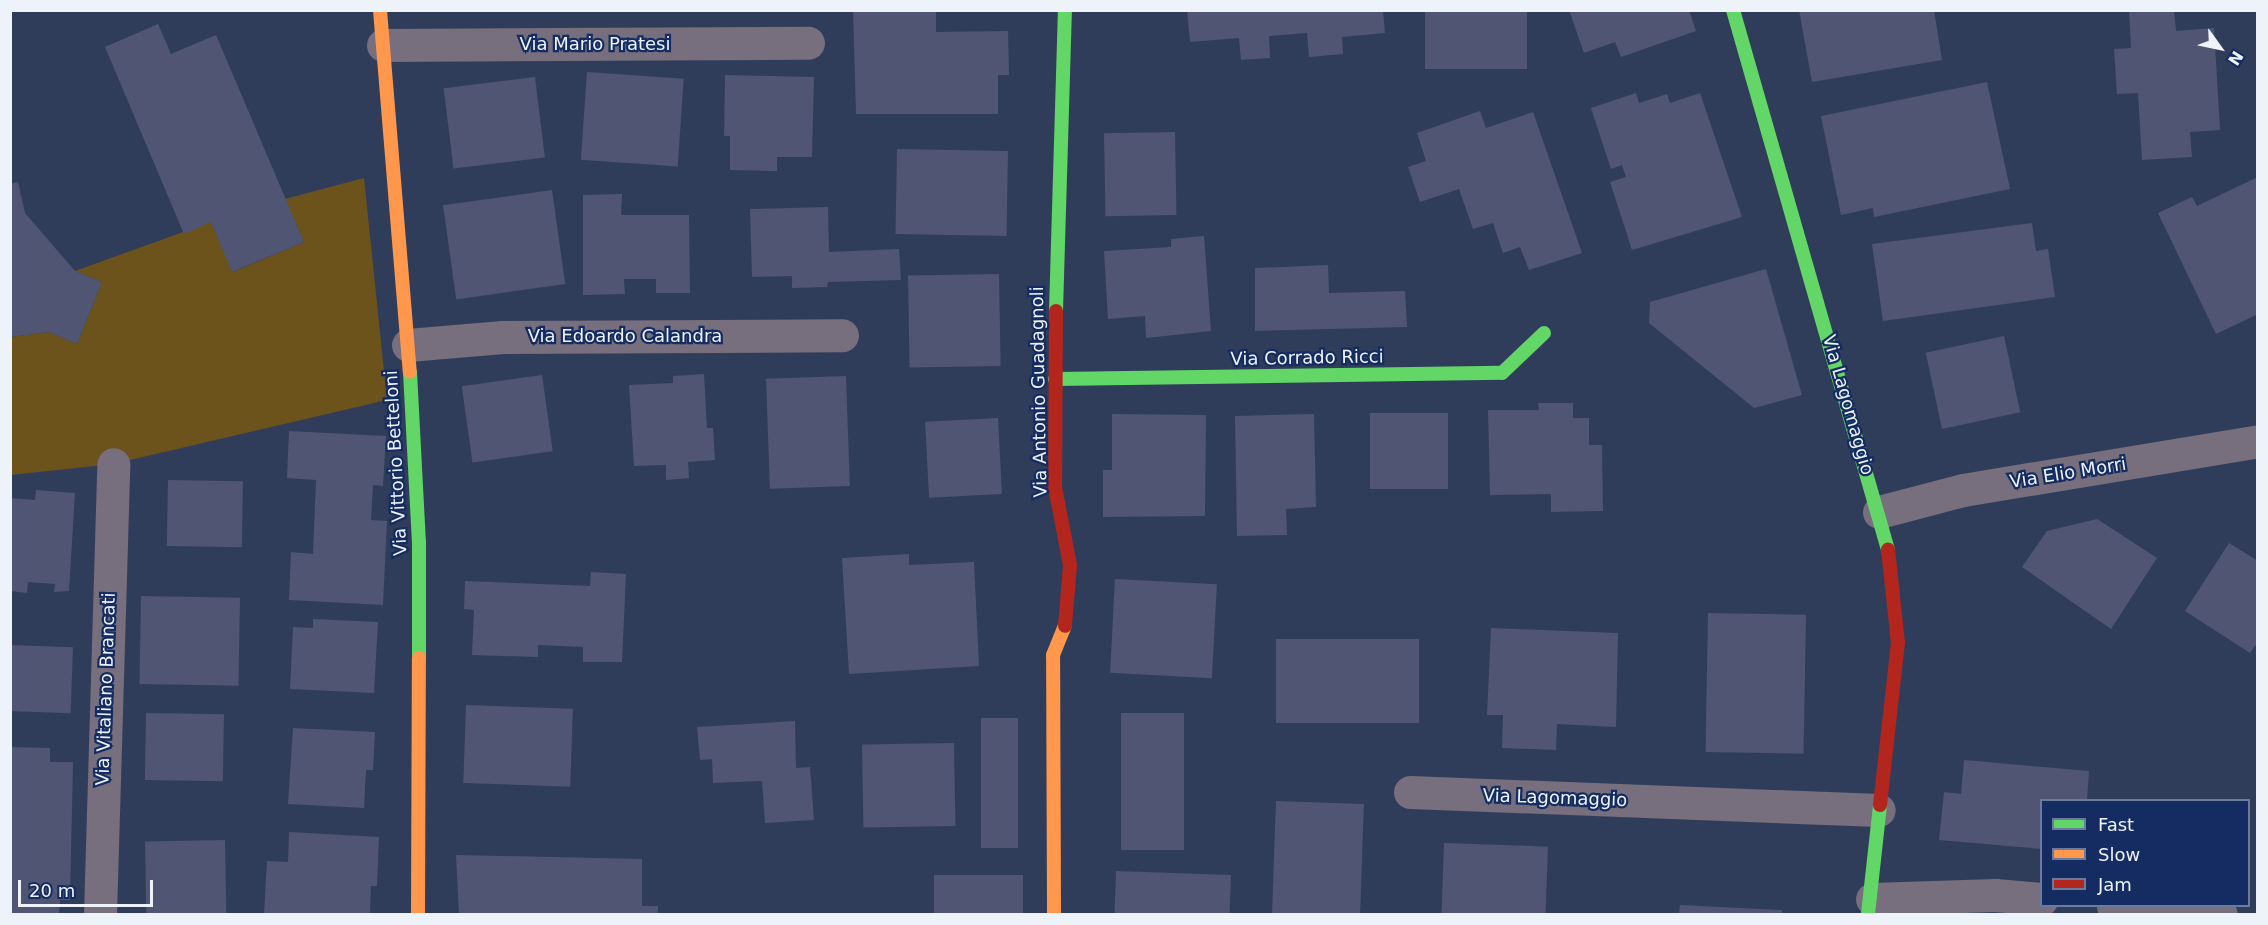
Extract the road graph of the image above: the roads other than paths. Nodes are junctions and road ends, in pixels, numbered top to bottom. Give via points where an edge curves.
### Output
1 (380, 10) edge
2 (1065, 10) edge
3 (1733, 10) edge
4 (808, 43) dead end
5 (382, 45) junction
6 (1544, 333) dead end
7 (842, 335) dead end
8 (408, 345) junction
9 (1055, 379) junction
10 (2258, 441) edge
11 (113, 464) dead end
12 (1879, 512) junction
13 (1410, 792) dead end
14 (1879, 810) junction
15 (2040, 899) edge
16 (1870, 907) edge
17 (2124, 909) edge
18 (100, 915) edge
19 (418, 915) edge
20 (1054, 915) edge
21 (2221, 915) edge

1 - 5 street, Via Vittorio Betteloni
2 - 9 street, Via Antonio Guadagnoli
3 - 12 street, Via Lagomaggio
4 - 5 street, Via Mario Pratesi
5 - 8 street, Via Vittorio Betteloni
6 - 9 street, Via Corrado Ricci via 1502,373
7 - 8 street, Via Edoardo Calandra via 503,337
8 - 19 street, Via Vittorio Betteloni via 419,542
9 - 20 street, Via Antonio Guadagnoli via 1055,487 1070,565 1068,617 1053,655
10 - 12 street, Via Elio Morri via 1963,490
11 - 18 street, Via Vitaliano Brancati
12 - 14 street, Via Lagomaggio via 1889,555 1898,643
13 - 14 street, Via Lagomaggio
14 - 16 street, Via Lagomaggio
15 - 16 street via 1995,895
17 - 21 street

